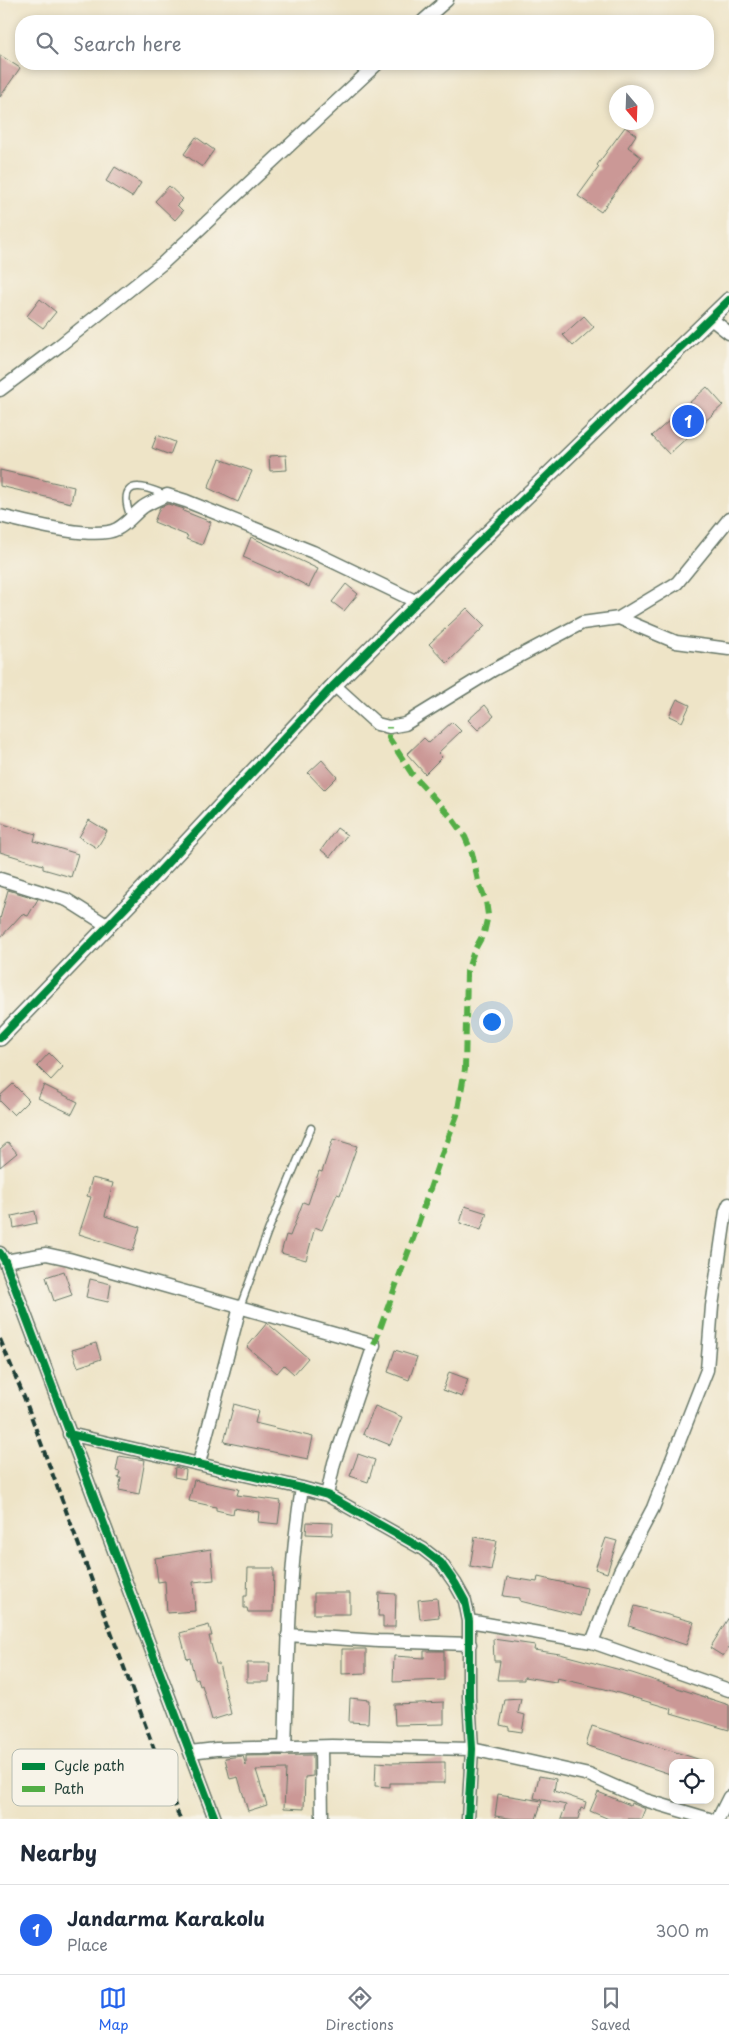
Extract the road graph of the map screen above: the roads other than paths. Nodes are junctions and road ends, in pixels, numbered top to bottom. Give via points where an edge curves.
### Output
1 (447, 0) edge
2 (430, 15) edge
3 (371, 70) edge
4 (729, 300) edge
5 (710, 318) junction
6 (729, 333) edge
7 (0, 390) edge
8 (167, 496) junction
9 (0, 516) edge
10 (132, 519) junction
11 (729, 519) edge
12 (417, 602) junction
13 (619, 618) junction
14 (729, 650) edge
15 (334, 685) junction
16 (0, 879) edge
17 (108, 926) junction
18 (0, 1038) edge
19 (310, 1128) dead end
20 (729, 1204) edge
21 (3, 1257) edge
22 (240, 1307) junction
23 (69, 1434) junction
24 (199, 1464) junction
25 (302, 1488) junction
26 (327, 1495) junction
27 (469, 1620) junction
28 (288, 1635) junction
29 (592, 1642) junction
30 (470, 1644) junction
31 (729, 1690) edge
32 (320, 1747) junction
33 (286, 1748) junction
34 (472, 1749) junction
35 (190, 1752) junction
36 (729, 1797) edge
37 (683, 1815) edge
38 (215, 1819) edge
39 (322, 1819) edge
40 (468, 1819) edge
41 (709, 1819) edge
42 (718, 1819) edge

1 - 2 street
3 - 7 street via 163,263
4 - 5 street
5 - 6 street
5 - 12 street
8 - 10 street via 142,508
8 - 10 lane via 138,487 129,490 126,504
8 - 12 street via 313,552
9 - 10 street via 85,532 108,532
11 - 13 street via 677,583
12 - 15 street
13 - 14 street via 676,642
13 - 15 street via 582,623 493,670 405,724 389,727 377,724
15 - 17 street
16 - 17 street via 67,900
17 - 18 street
19 - 22 lane
20 - 29 street via 714,1296 707,1370 654,1508 620,1571
21 - 22 street via 46,1254
21 - 23 street
22 - 24 street
22 - 26 street via 374,1345 334,1463
23 - 24 street
23 - 35 street
24 - 25 street
25 - 26 street
25 - 28 street via 294,1537
26 - 27 street via 423,1549 440,1563 465,1601
27 - 29 street
27 - 30 street
28 - 30 street
28 - 33 street
29 - 31 street
30 - 34 street
32 - 33 street
32 - 34 street
32 - 39 street
33 - 35 street
34 - 37 street via 589,1775
34 - 40 street
35 - 38 street
36 - 42 street
37 - 41 street

